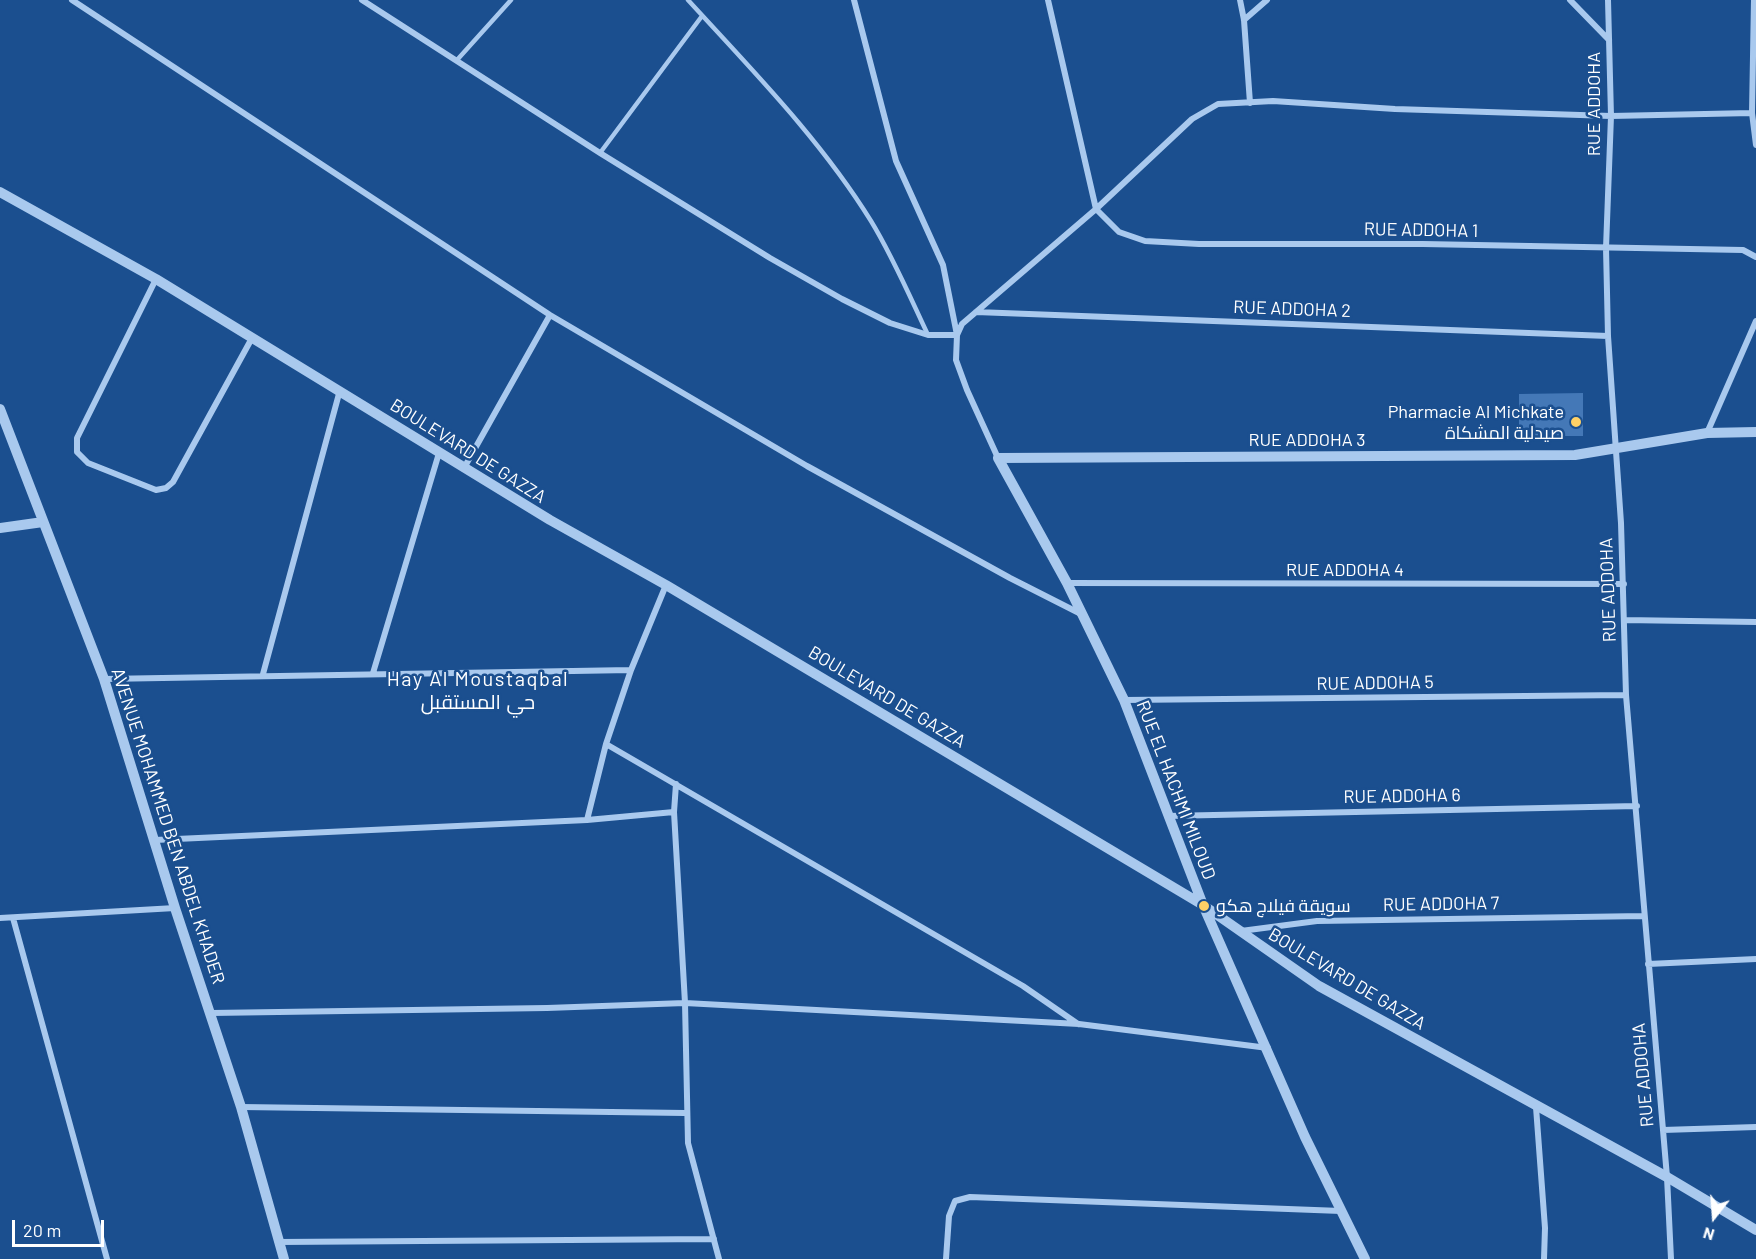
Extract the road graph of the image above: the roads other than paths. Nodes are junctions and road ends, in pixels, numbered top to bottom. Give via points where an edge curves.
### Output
1 (72, 0) edge
2 (362, 0) edge
3 (511, 0) edge
4 (688, 0) edge
5 (854, 0) edge
6 (1048, 0) edge
7 (1240, 0) edge
8 (1267, 0) edge
9 (1570, 0) edge
10 (1608, 0) edge
11 (1754, 0) edge
12 (702, 16) junction
13 (1244, 20) junction
14 (1609, 40) junction
15 (457, 60) junction
16 (1250, 103) junction
17 (1752, 113) junction
18 (1611, 116) junction
19 (1756, 145) edge
20 (600, 153) junction
21 (0, 192) edge
22 (1096, 209) junction
23 (1606, 248) junction
24 (1756, 256) edge
25 (156, 279) junction
26 (975, 312) junction
27 (550, 315) junction
28 (1756, 321) edge
29 (928, 335) junction
30 (957, 335) junction
31 (1608, 336) junction
32 (252, 338) junction
33 (340, 390) junction
34 (0, 409) edge
35 (1756, 432) edge
36 (1707, 433) junction
37 (1615, 447) junction
38 (439, 453) junction
39 (998, 458) junction
40 (464, 468) junction
41 (43, 522) junction
42 (0, 528) edge
43 (1066, 583) junction
44 (1624, 584) junction
45 (666, 585) junction
46 (1080, 613) junction
47 (1624, 620) junction
48 (1756, 622) edge
49 (631, 670) junction
50 (373, 673) junction
51 (263, 674) junction
52 (104, 679) junction
53 (1626, 695) junction
54 (1124, 700) junction
55 (606, 744) junction
56 (676, 784) junction
57 (1637, 806) junction
58 (674, 812) junction
59 (1167, 816) junction
60 (587, 819) junction
61 (155, 840) junction
62 (1203, 905) junction
63 (175, 908) junction
64 (1644, 916) junction
65 (0, 918) edge
66 (14, 918) junction
67 (1238, 932) junction
68 (1756, 959) edge
69 (1648, 964) junction
70 (686, 1003) junction
71 (212, 1013) junction
72 (1079, 1024) junction
73 (1268, 1048) junction
74 (241, 1107) junction
75 (1536, 1107) junction
76 (685, 1113) junction
77 (1756, 1127) edge
78 (1663, 1130) junction
79 (1667, 1177) junction
80 (1343, 1211) junction
81 (1756, 1230) edge
82 (714, 1239) junction
83 (278, 1242) junction
84 (107, 1259) edge
85 (284, 1259) edge
86 (719, 1259) edge
87 (946, 1259) edge
88 (1365, 1259) edge
89 (1544, 1259) edge
90 (1671, 1259) edge

1 - 27 street
2 - 15 street
3 - 15 lane
4 - 12 lane
5 - 30 street, RUE EL HACHMI MILOUD via 896,161 943,265
6 - 22 street
7 - 13 street
8 - 13 street
9 - 14 street
10 - 14 street, RUE ADDOHA
11 - 17 street
12 - 20 lane
12 - 29 lane via 758,76 839,175 871,221
13 - 16 street
14 - 18 street, RUE ADDOHA
15 - 20 street
16 - 18 street
16 - 22 street via 1218,104 1192,119
17 - 18 street
17 - 19 street
18 - 23 street, RUE ADDOHA
20 - 29 street via 842,299 890,323
21 - 25 street, BOULEVARD DE GAZZA
22 - 23 street, RUE ADDOHA 1 via 1119,232 1145,241
22 - 26 street
23 - 24 street, RUE ADDOHA 1 via 1743,250
23 - 31 street, RUE ADDOHA
25 - 32 street, BOULEVARD DE GAZZA
25 - 32 street via 77,438 77,452 88,463 156,490 166,488 173,482
26 - 30 street
26 - 31 street, RUE ADDOHA 2
27 - 40 street
27 - 46 street via 807,466
28 - 36 street
29 - 30 street
30 - 39 street, RUE EL HACHMI MILOUD via 956,360
31 - 37 street, RUE ADDOHA
32 - 33 street, BOULEVARD DE GAZZA
33 - 38 street, BOULEVARD DE GAZZA
33 - 51 street
34 - 41 street, AVENUE MOHAMMED BEN ABDEL KHADER
35 - 36 street, RUE ADDOHA 3
36 - 37 street, RUE ADDOHA 3
37 - 39 street, RUE ADDOHA 3 via 1575,455
37 - 44 street, RUE ADDOHA
38 - 40 street, BOULEVARD DE GAZZA
38 - 50 street
39 - 43 street, RUE EL HACHMI MILOUD
40 - 45 street, BOULEVARD DE GAZZA
41 - 42 street
41 - 52 street, AVENUE MOHAMMED BEN ABDEL KHADER
43 - 44 street, RUE ADDOHA 4
43 - 46 street, RUE EL HACHMI MILOUD
44 - 47 street, RUE ADDOHA
45 - 49 street
45 - 62 street, BOULEVARD DE GAZZA
46 - 54 street, RUE EL HACHMI MILOUD
47 - 48 street
47 - 53 street, RUE ADDOHA
49 - 50 street
49 - 55 street
50 - 51 street
51 - 52 street
52 - 61 street, AVENUE MOHAMMED BEN ABDEL KHADER
53 - 54 street, RUE ADDOHA 5
53 - 57 street, RUE ADDOHA
54 - 59 street, RUE EL HACHMI MILOUD
55 - 56 street
55 - 60 street
56 - 58 street
56 - 72 street via 1023,986
57 - 59 street, RUE ADDOHA 6
57 - 64 street, RUE ADDOHA
58 - 60 street
58 - 70 street
59 - 62 street, RUE EL HACHMI MILOUD
60 - 61 street
61 - 63 street, AVENUE MOHAMMED BEN ABDEL KHADER
62 - 67 street, BOULEVARD DE GAZZA
62 - 73 street, RUE EL HACHMI MILOUD
63 - 66 street
63 - 71 street, AVENUE MOHAMMED BEN ABDEL KHADER
64 - 67 street, RUE ADDOHA 7 via 1317,921
64 - 69 street, RUE ADDOHA
65 - 66 street
66 - 84 street
67 - 75 street, BOULEVARD DE GAZZA via 1319,986
68 - 69 street
69 - 78 street, RUE ADDOHA
70 - 71 street
70 - 72 street
70 - 76 street
71 - 74 street, AVENUE MOHAMMED BEN ABDEL KHADER
72 - 73 street
73 - 80 street, RUE EL HACHMI MILOUD via 1305,1137
74 - 76 street
74 - 83 street, AVENUE MOHAMMED BEN ABDEL KHADER
75 - 79 street, BOULEVARD DE GAZZA
75 - 89 street
76 - 82 street via 688,1143
77 - 78 street
78 - 79 street, RUE ADDOHA
79 - 81 street, BOULEVARD DE GAZZA
79 - 90 street, RUE ADDOHA
80 - 87 street via 970,1197 955,1201 951,1209
80 - 88 street, RUE EL HACHMI MILOUD
82 - 83 street
82 - 86 street
83 - 85 street, AVENUE MOHAMMED BEN ABDEL KHADER

